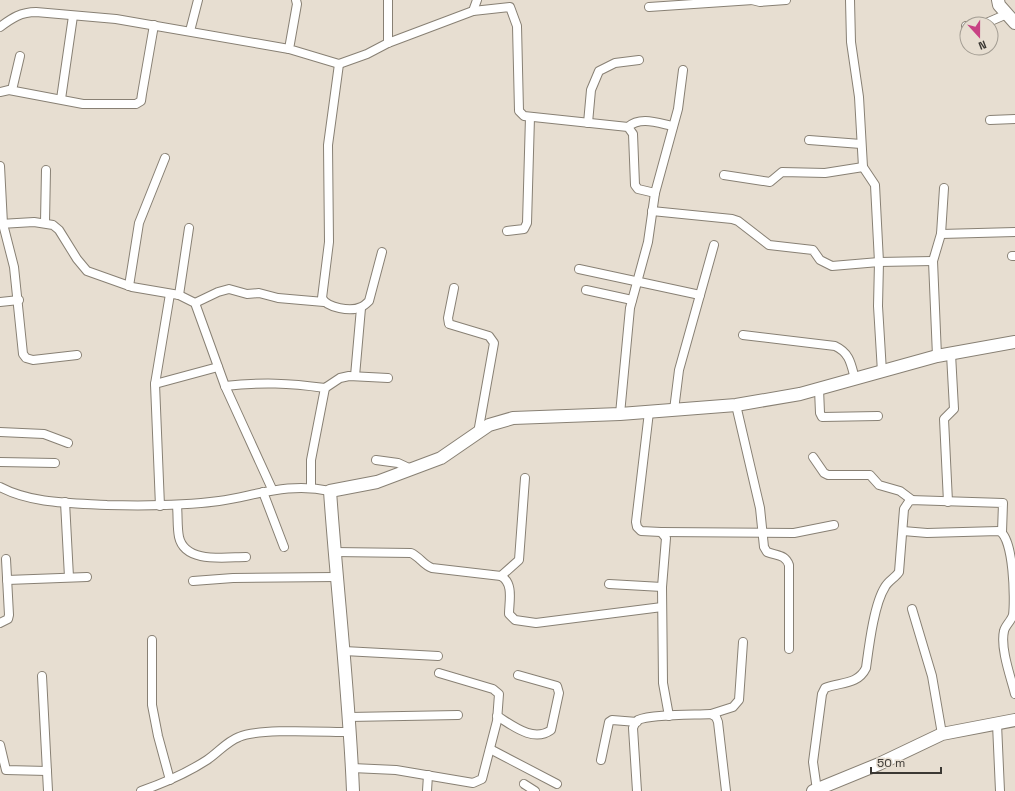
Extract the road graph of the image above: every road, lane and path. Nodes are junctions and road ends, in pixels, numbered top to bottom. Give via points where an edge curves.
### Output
1 (198, 0) edge
2 (296, 0) edge
3 (388, 0) edge
4 (477, 0) edge
5 (752, 0) edge
6 (786, 0) edge
7 (850, 0) edge
8 (998, 0) edge
9 (510, 3) edge
10 (649, 7) dead end
11 (473, 11) junction
12 (73, 16) junction
13 (1011, 18) edge
14 (999, 21) edge
15 (154, 25) junction
16 (0, 27) edge
17 (190, 31) junction
18 (388, 43) junction
19 (289, 49) junction
20 (20, 56) dead end
21 (639, 60) dead end
22 (339, 64) junction
23 (683, 70) dead end
24 (12, 90) junction
25 (0, 92) edge
26 (61, 99) junction
27 (530, 117) junction
28 (1015, 119) edge
29 (990, 120) dead end
30 (588, 123) junction
31 (674, 126) junction
32 (628, 127) junction
33 (809, 140) dead end
34 (861, 144) junction
35 (166, 158) dead end
36 (0, 166) edge
37 (863, 167) junction
38 (46, 170) dead end
39 (724, 175) dead end
40 (944, 188) dead end
41 (655, 193) junction
42 (652, 211) junction
43 (45, 222) junction
44 (2, 224) edge
45 (189, 228) dead end
46 (507, 231) dead end
47 (1015, 232) edge
48 (941, 234) junction
49 (714, 245) dead end
50 (382, 252) dead end
51 (933, 261) junction
52 (879, 262) junction
53 (579, 269) dead end
54 (638, 280) junction
55 (129, 286) junction
56 (454, 288) dead end
57 (586, 290) dead end
58 (170, 294) junction
59 (179, 295) junction
60 (700, 295) junction
61 (18, 300) junction
62 (632, 300) junction
63 (0, 302) edge
64 (324, 302) junction
65 (195, 303) junction
66 (361, 308) junction
67 (743, 335) dead end
68 (1015, 342) edge
69 (951, 354) junction
70 (77, 355) dead end
71 (937, 356) junction
72 (218, 367) junction
73 (882, 372) junction
74 (355, 376) junction
75 (388, 378) dead end
76 (855, 379) junction
77 (155, 384) junction
78 (225, 386) junction
79 (325, 388) junction
80 (819, 389) junction
81 (736, 405) junction
82 (674, 410) junction
83 (649, 412) junction
84 (620, 414) junction
85 (878, 416) dead end
86 (0, 432) edge
87 (478, 433) junction
88 (68, 443) dead end
89 (813, 457) dead end
90 (376, 460) dead end
91 (0, 462) edge
92 (55, 463) dead end
93 (411, 469) junction
94 (525, 478) dead end
95 (0, 487) edge
96 (311, 487) junction
97 (272, 489) junction
98 (330, 491) junction
99 (263, 492) junction
100 (912, 500) junction
101 (66, 502) junction
102 (948, 502) junction
103 (160, 506) junction
104 (177, 506) junction
105 (834, 525) dead end
106 (903, 531) junction
107 (661, 532) junction
108 (1002, 532) junction
109 (763, 533) junction
110 (284, 547) dead end
111 (334, 552) junction
112 (246, 557) dead end
113 (6, 559) dead end
114 (501, 576) junction
115 (87, 577) dead end
116 (336, 577) junction
117 (69, 578) junction
118 (7, 580) junction
119 (193, 581) dead end
120 (610, 584) dead end
121 (662, 587) junction
122 (662, 607) junction
123 (912, 609) dead end
124 (0, 623) edge
125 (152, 640) dead end
126 (743, 642) dead end
127 (789, 649) dead end
128 (344, 651) junction
129 (438, 656) dead end
130 (438, 673) dead end
131 (518, 675) dead end
132 (42, 676) dead end
133 (1015, 694) edge
134 (711, 714) junction
135 (458, 716) dead end
136 (497, 716) junction
137 (669, 716) junction
138 (349, 717) junction
139 (1015, 720) edge
140 (637, 722) junction
141 (997, 724) junction
142 (349, 732) junction
143 (942, 734) junction
144 (0, 745) edge
145 (490, 749) junction
146 (600, 760) dead end
147 (352, 768) junction
148 (47, 771) junction
149 (428, 776) junction
150 (170, 780) junction
151 (478, 782) junction
152 (524, 784) dead end
153 (557, 784) dead end
154 (815, 790) edge
155 (48, 791) edge
156 (141, 791) edge
157 (353, 791) edge
158 (427, 791) edge
159 (474, 791) edge
160 (535, 791) edge
161 (637, 791) edge
162 (726, 791) edge
163 (1000, 791) edge

1 - 17 street
2 - 19 street
3 - 18 street
4 - 11 street
5 - 6 street
5 - 10 street
7 - 34 street via 851,42 859,97
8 - 13 street via 999,5
9 - 11 street
9 - 27 street via 517,26 519,111
11 - 18 street
12 - 15 street
12 - 16 street via 26,12 16,15
12 - 26 street
13 - 14 street
15 - 17 street
15 - 26 street via 139,103 105,105
17 - 19 street
18 - 22 street
19 - 22 street
20 - 24 street
21 - 30 street via 615,63 599,70 591,90
22 - 64 street via 328,145 329,242 322,298
23 - 31 street
24 - 25 street
24 - 26 street
27 - 30 street
27 - 46 street via 527,223 524,229
28 - 29 street
30 - 32 street
31 - 32 street via 639,121
31 - 41 street
32 - 41 street via 633,134 635,185 638,189
33 - 34 street
34 - 37 street
35 - 55 street via 139,224
36 - 44 street
37 - 39 street via 825,173 782,172 770,182
37 - 52 street via 875,185
38 - 43 street
40 - 48 street
41 - 42 street
42 - 52 street via 738,221 769,245 813,250 820,260 832,266
42 - 54 street via 648,242
43 - 44 street
43 - 55 street via 59,230 87,271
44 - 61 street via 11,250
45 - 59 street
47 - 48 street
48 - 51 street
49 - 60 street
50 - 66 street via 369,301
51 - 52 street
51 - 71 street
52 - 73 street via 878,306
53 - 54 street
54 - 60 street
54 - 62 street
55 - 58 street
56 - 87 street via 449,324 489,336 494,344
57 - 62 street
58 - 59 street
58 - 77 street
59 - 65 street
60 - 82 street via 679,370
61 - 63 street
61 - 70 street via 22,349 26,358 33,360
62 - 84 street
64 - 65 street via 223,290
64 - 66 street via 328,306
65 - 72 street
66 - 74 street
67 - 76 street via 835,346 849,356
68 - 69 street
69 - 71 street
69 - 102 street via 954,409 944,419
71 - 73 street
72 - 77 street
72 - 78 street
73 - 76 street
74 - 75 street
74 - 79 street via 340,378
76 - 80 street
77 - 103 street
78 - 79 street via 266,382
78 - 97 street
79 - 96 street via 311,460
80 - 81 street
80 - 85 street via 822,417
81 - 82 street
81 - 109 street via 760,508
82 - 83 street
83 - 84 street
83 - 107 street via 636,522 641,530
84 - 87 street via 513,418 489,425
86 - 88 street via 44,434
87 - 93 street via 441,458
89 - 100 street via 828,475 870,475 878,485 900,491
90 - 93 street via 398,463
91 - 92 street
93 - 98 street via 377,482
94 - 114 street via 520,560
95 - 101 street via 18,495
96 - 97 street
96 - 98 street
97 - 99 street
98 - 111 street
99 - 104 street
99 - 110 street
100 - 102 street
100 - 106 street via 904,509
101 - 103 street
101 - 117 street
102 - 108 street via 1003,503
103 - 104 street
104 - 112 street via 179,537 182,545 188,550 200,556
105 - 109 street via 794,533
106 - 108 street via 927,534
106 - 154 street via 899,572 896,578 886,585 879,598 866,668 863,674 852,681 825,688 822,694 813,762
107 - 109 street
107 - 121 street via 666,538
108 - 133 street via 1015,574 1013,615 1004,631 1005,656
109 - 127 street via 767,552 782,556 787,559 789,565
111 - 114 street via 411,553 425,566 432,568
111 - 116 street
113 - 118 street
114 - 122 street via 509,584 509,614 515,620 536,623
115 - 117 street
116 - 119 street
116 - 128 street
117 - 118 street
118 - 124 street via 9,615 6,621
120 - 121 street
121 - 122 street
122 - 137 street via 663,683
123 - 143 street via 932,676
125 - 150 street via 152,705
126 - 134 street via 740,700 734,707
128 - 129 street
128 - 138 street
130 - 136 street via 497,691 500,697
131 - 136 street via 559,688 550,730 539,735 530,734
132 - 148 street
134 - 137 street
134 - 162 street via 718,722
135 - 138 street
136 - 145 street
137 - 140 street
138 - 142 street
139 - 141 street
140 - 146 street via 609,722
140 - 161 street via 633,728
141 - 143 street
141 - 163 street
142 - 147 street
142 - 150 street via 241,736 228,742 208,759
143 - 154 street via 879,764
144 - 148 street via 6,770 9,772
145 - 151 street via 483,775
145 - 153 street
147 - 149 street via 396,770
147 - 157 street
148 - 155 street
149 - 151 street
149 - 158 street
150 - 156 street
151 - 159 street
152 - 160 street

